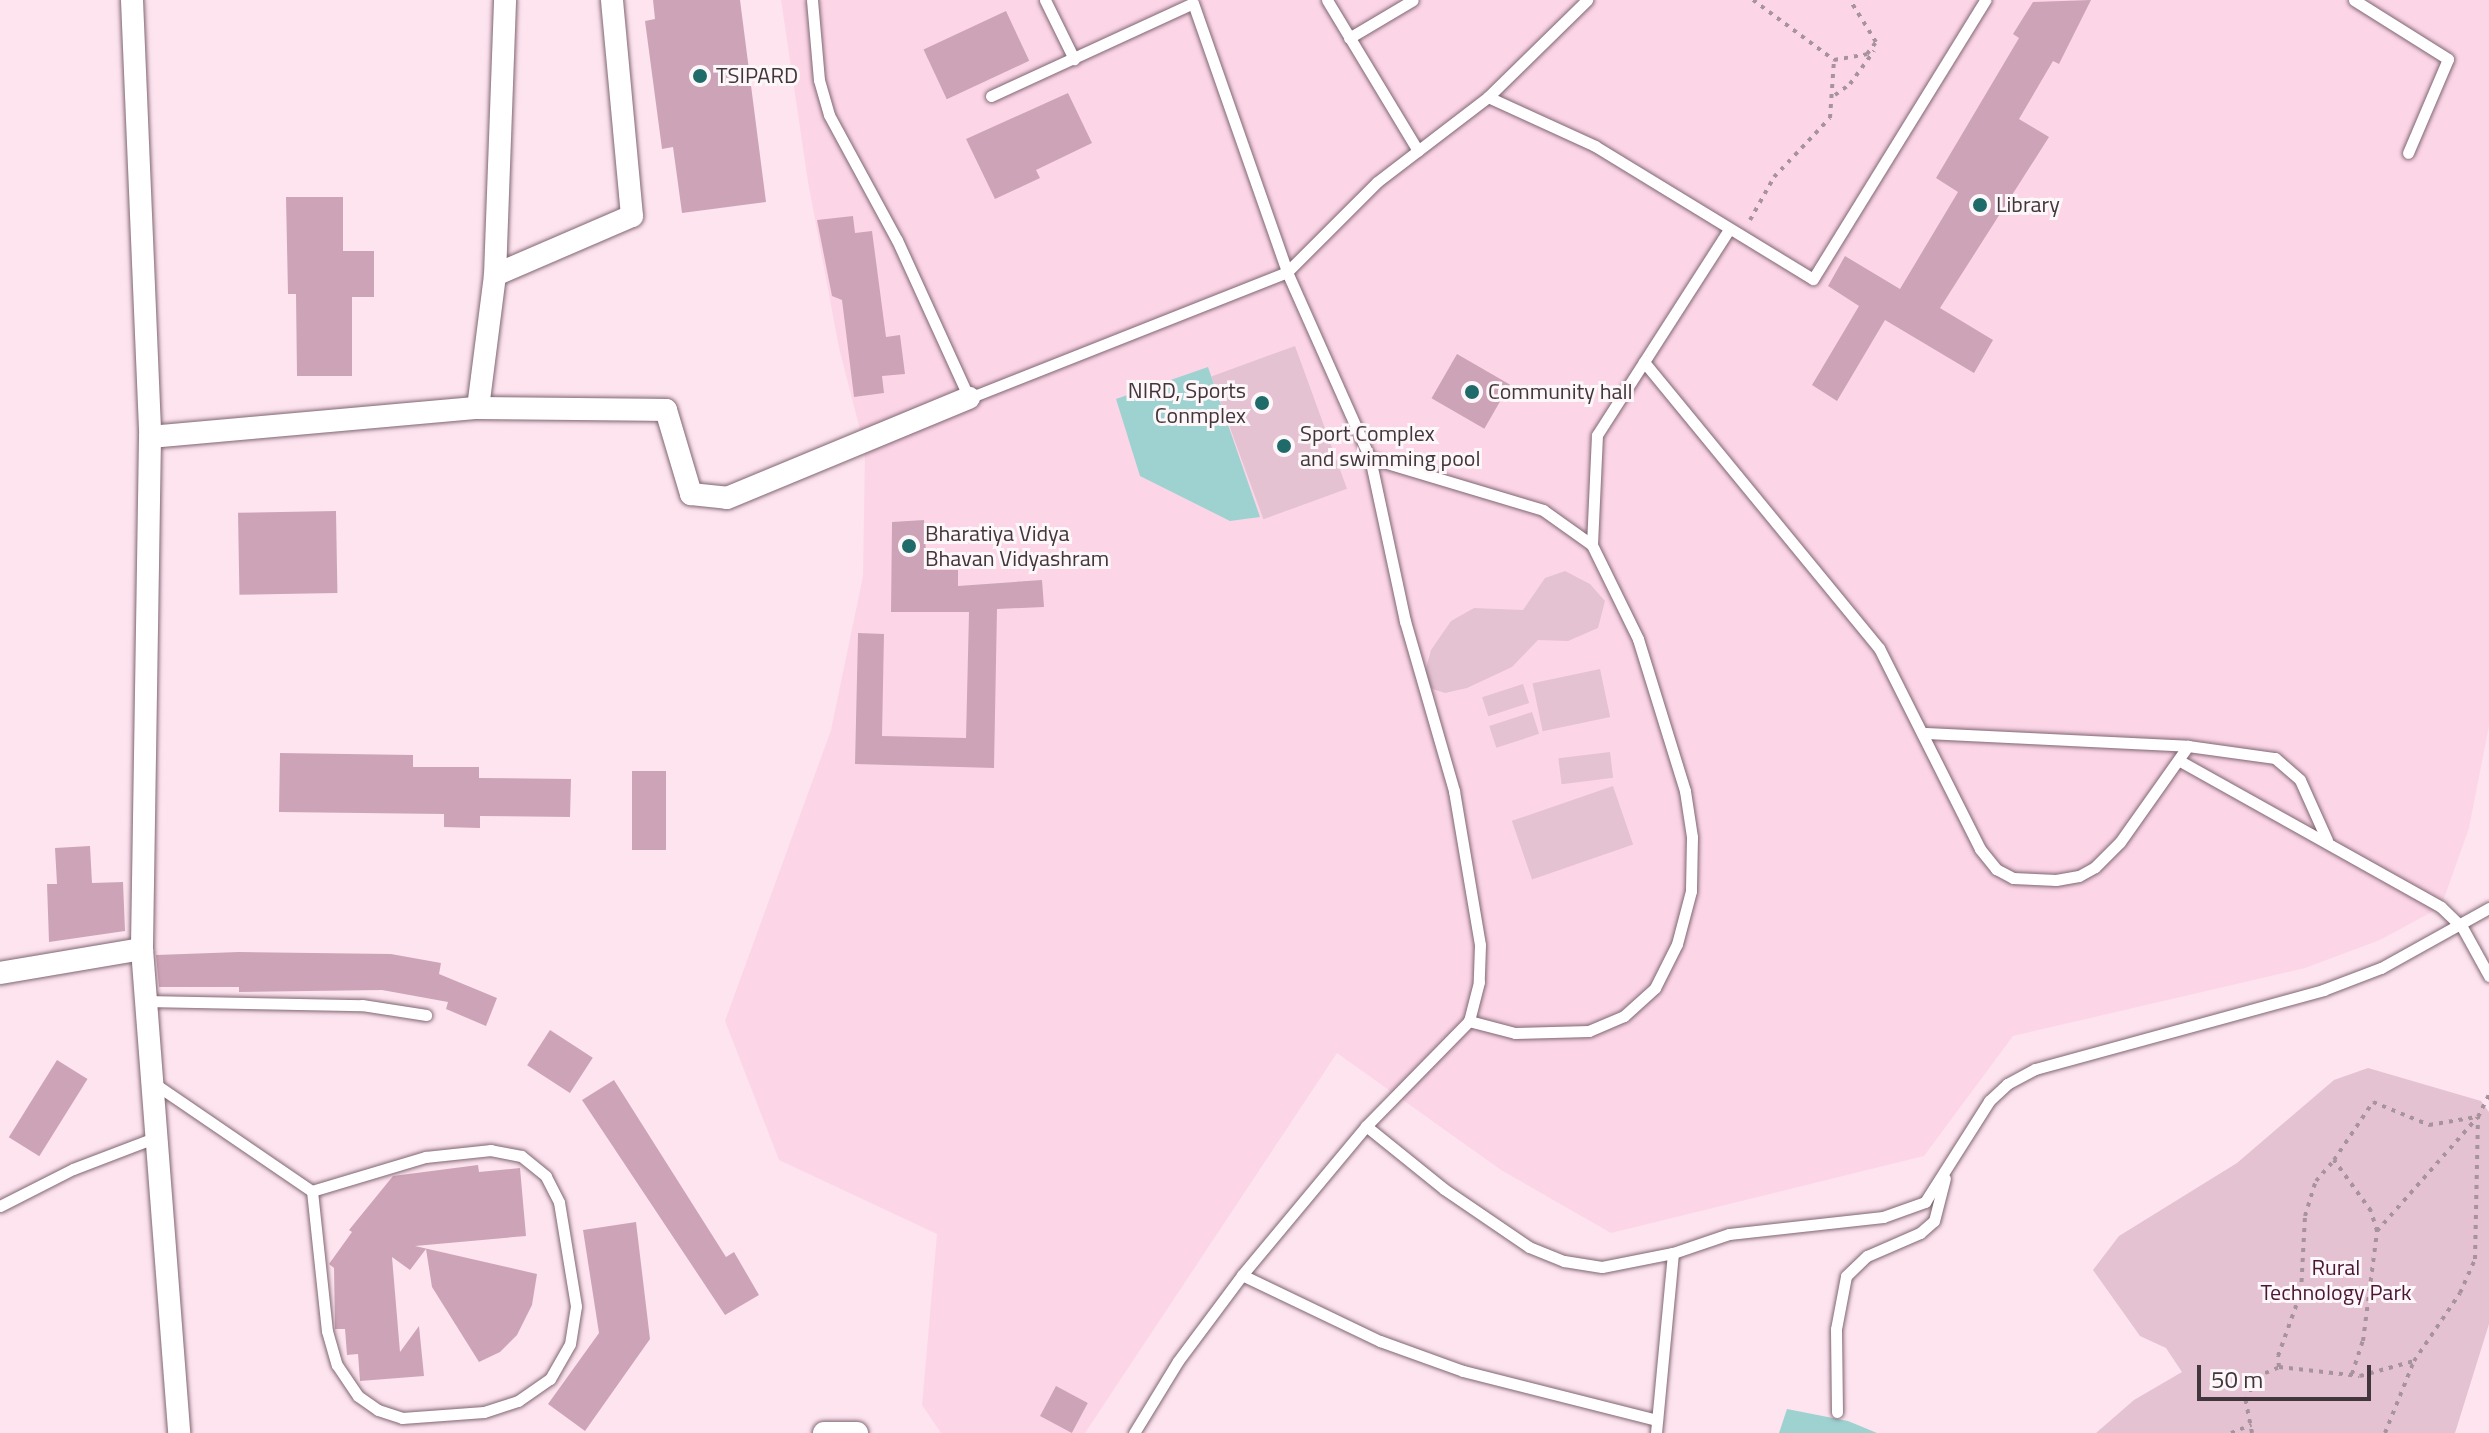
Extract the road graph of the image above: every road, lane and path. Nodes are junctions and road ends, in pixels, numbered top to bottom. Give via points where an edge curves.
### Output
1 (132, 0) edge
2 (505, 0) edge
3 (612, 0) edge
4 (812, 0) edge
5 (1045, 0) edge
6 (1327, 0) edge
7 (1413, 0) edge
8 (1587, 0) edge
9 (1753, 0) edge
10 (1850, 0) edge
11 (1985, 0) edge
12 (2354, 0) edge
13 (1195, 2) edge
14 (1349, 38) junction
15 (1874, 51) junction
16 (1074, 59) junction
17 (1834, 60) junction
18 (991, 96) dead end
19 (1833, 96) junction
20 (1488, 97) junction
21 (1418, 151) junction
22 (2408, 153) dead end
23 (1728, 231) junction
24 (1742, 240) junction
25 (1287, 272) junction
26 (495, 275) junction
27 (1644, 362) junction
28 (969, 398) junction
29 (478, 408) junction
30 (150, 437) junction
31 (1370, 458) junction
32 (1592, 545) junction
33 (1926, 733) junction
34 (2188, 746) junction
35 (2180, 761) junction
36 (2327, 840) junction
37 (2489, 908) edge
38 (2462, 927) junction
39 (142, 949) junction
40 (0, 973) edge
41 (2489, 976) edge
42 (144, 1001) junction
43 (426, 1015) dead end
44 (1469, 1021) junction
45 (151, 1082) junction
46 (2489, 1094) edge
47 (2478, 1117) junction
48 (1366, 1126) junction
49 (157, 1137) junction
50 (2334, 1160) junction
51 (1946, 1174) junction
52 (312, 1191) junction
53 (0, 1206) edge
54 (2377, 1231) junction
55 (1673, 1253) junction
56 (1242, 1275) junction
57 (2414, 1361) junction
58 (2279, 1367) junction
59 (2352, 1374) junction
60 (1837, 1412) dead end
61 (1657, 1420) junction
62 (2251, 1425) junction
63 (179, 1433) edge
64 (824, 1433) edge
65 (857, 1433) edge
66 (1134, 1433) edge
67 (1656, 1433) edge
68 (2231, 1433) edge
69 (2252, 1433) edge
70 (2385, 1433) edge

1 - 30 street
2 - 26 street
3 - 26 street via 632,216
4 - 28 lane via 819,80 829,115 891,228
5 - 16 lane
6 - 14 lane
7 - 14 lane
8 - 20 lane
9 - 17 path
10 - 15 path via 1876,42
11 - 24 lane via 1813,279
12 - 22 lane via 2448,59
13 - 16 lane
13 - 25 lane
14 - 21 lane
15 - 17 path
15 - 19 path via 1850,84
16 - 18 lane
17 - 19 path
19 - 24 path via 1830,118 1774,177
20 - 21 lane
20 - 23 lane via 1595,146
21 - 25 lane via 1377,182
23 - 24 lane
23 - 27 lane
25 - 28 lane
25 - 31 lane
26 - 29 street
27 - 32 lane via 1597,435
27 - 33 lane via 1859,620
28 - 29 street via 727,498 691,494 666,410
29 - 30 street
30 - 39 street
31 - 32 lane via 1543,510
31 - 44 lane via 1405,621 1465,843 1480,945 1479,982
32 - 44 lane via 1638,639 1685,791 1692,837 1691,891 1677,944 1655,988 1624,1016 1589,1031 1556,1035
33 - 34 lane
33 - 35 lane via 1980,849 1996,869 2013,878 2056,880 2095,867
34 - 35 lane
34 - 36 lane via 2275,758 2300,780
35 - 36 lane
36 - 38 lane via 2441,907
37 - 38 lane
38 - 41 lane
38 - 51 lane via 2323,990 2035,1069 1989,1101
39 - 40 street
39 - 42 street
42 - 43 lane via 347,1004
42 - 45 street
44 - 48 lane
45 - 49 street
45 - 52 lane
46 - 47 path
47 - 50 path via 2429,1125 2373,1102
47 - 54 path
47 - 57 path via 2475,1259 2460,1293
48 - 55 lane via 1444,1189 1529,1247 1564,1261 1602,1267
48 - 56 lane
49 - 53 lane via 73,1169
49 - 63 street
50 - 54 path via 2371,1211
50 - 58 path via 2316,1181 2305,1216 2301,1292 2278,1356
51 - 55 lane via 1925,1202 1902,1212 1729,1234
51 - 60 lane via 1934,1221 1920,1233 1867,1256 1846,1276 1836,1329
52 - 52 lane via 425,1157 491,1150 521,1156 546,1176 559,1202 576,1306 570,1344 550,1379 518,1401 484,1412 402,1418 358,1396 337,1365 327,1331
54 - 59 path via 2363,1341
55 - 61 lane
56 - 61 lane via 1380,1341 1463,1371
56 - 66 lane via 1178,1361
57 - 59 path
57 - 70 path
58 - 59 path
58 - 62 path via 2256,1377 2246,1401
61 - 67 lane
62 - 68 path
62 - 69 path
64 - 65 street

